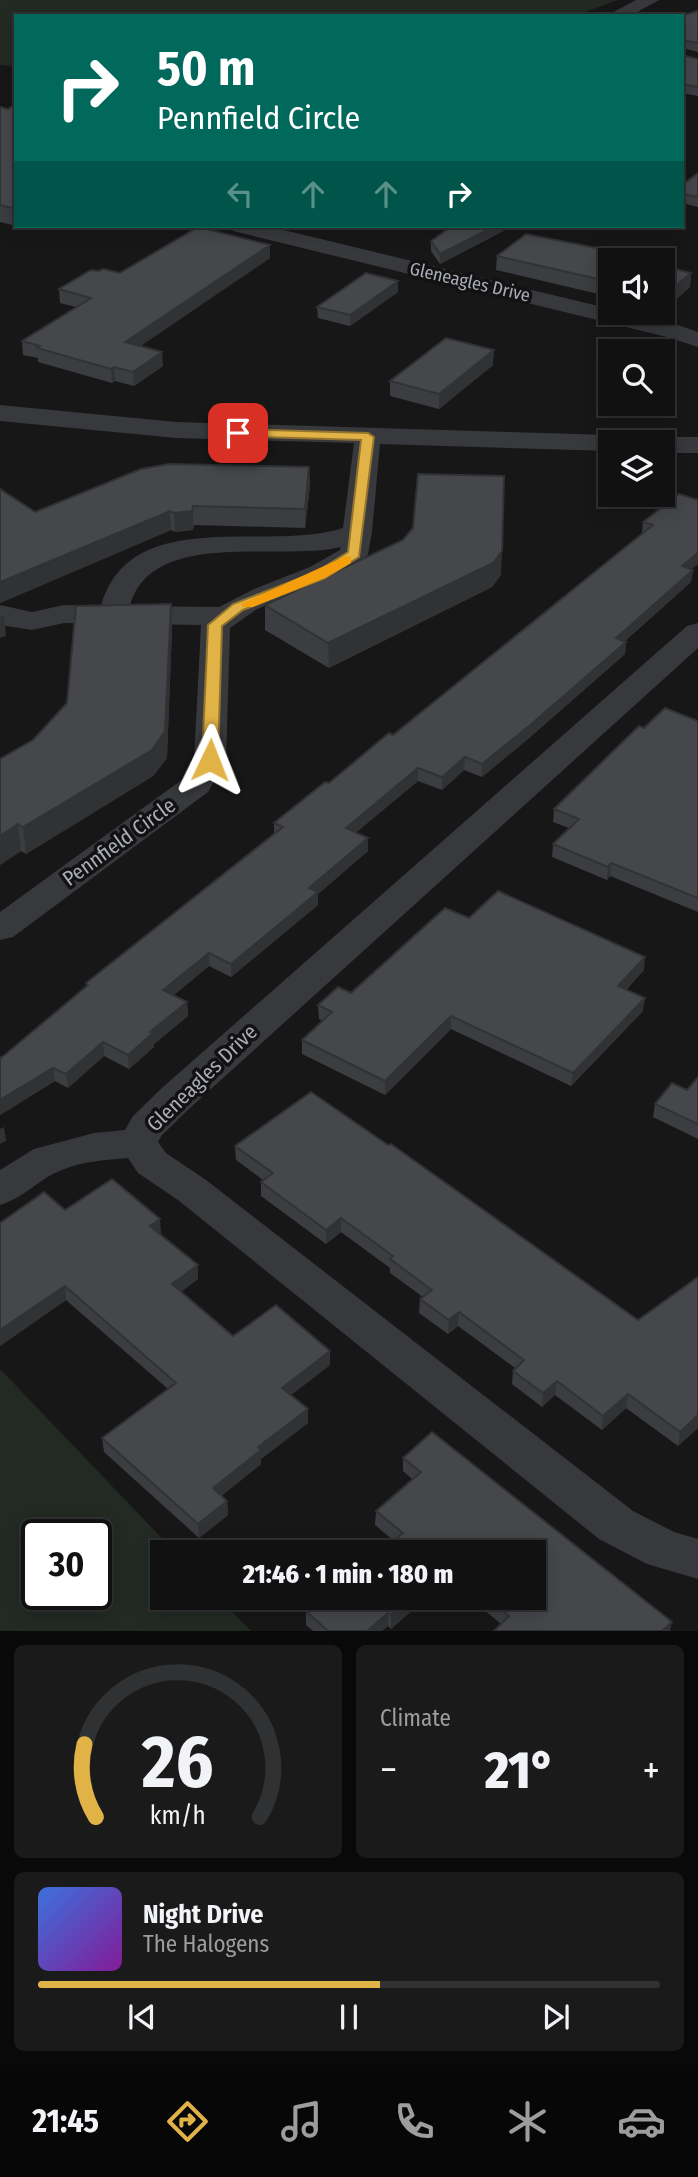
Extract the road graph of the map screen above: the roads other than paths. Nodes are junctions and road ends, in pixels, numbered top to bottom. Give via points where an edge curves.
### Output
1 (650, 0) edge
2 (619, 14) edge
3 (249, 228) edge
4 (698, 340) edge
5 (0, 413) edge
6 (0, 436) edge
7 (598, 443) edge
8 (675, 445) edge
9 (698, 445) edge
10 (366, 448) junction
11 (598, 464) edge
12 (675, 466) edge
13 (698, 467) edge
14 (358, 532) junction
15 (0, 614) edge
16 (113, 615) junction
17 (224, 616) junction
18 (698, 632) edge
19 (0, 929) edge
20 (138, 1143) junction
21 (0, 1190) edge
22 (698, 1559) edge

1 - 2 street
3 - 4 street, Gleneagles Drive
5 - 10 street
6 - 10 street via 180,453
7 - 10 street
8 - 9 street
10 - 11 street
10 - 14 street
12 - 13 street
14 - 16 street via 317,545 224,544 159,557 124,583
14 - 17 street via 354,554 339,566
15 - 16 street via 32,621 64,614
16 - 17 street
17 - 19 street, Pennfield Circle via 215,625 213,637 210,760 196,785
18 - 20 street, Gleneagles Drive via 177,1097 147,1126
20 - 21 street via 94,1147 48,1159
20 - 22 street, Gleneagles Drive via 152,1163 616,1525 664,1550

